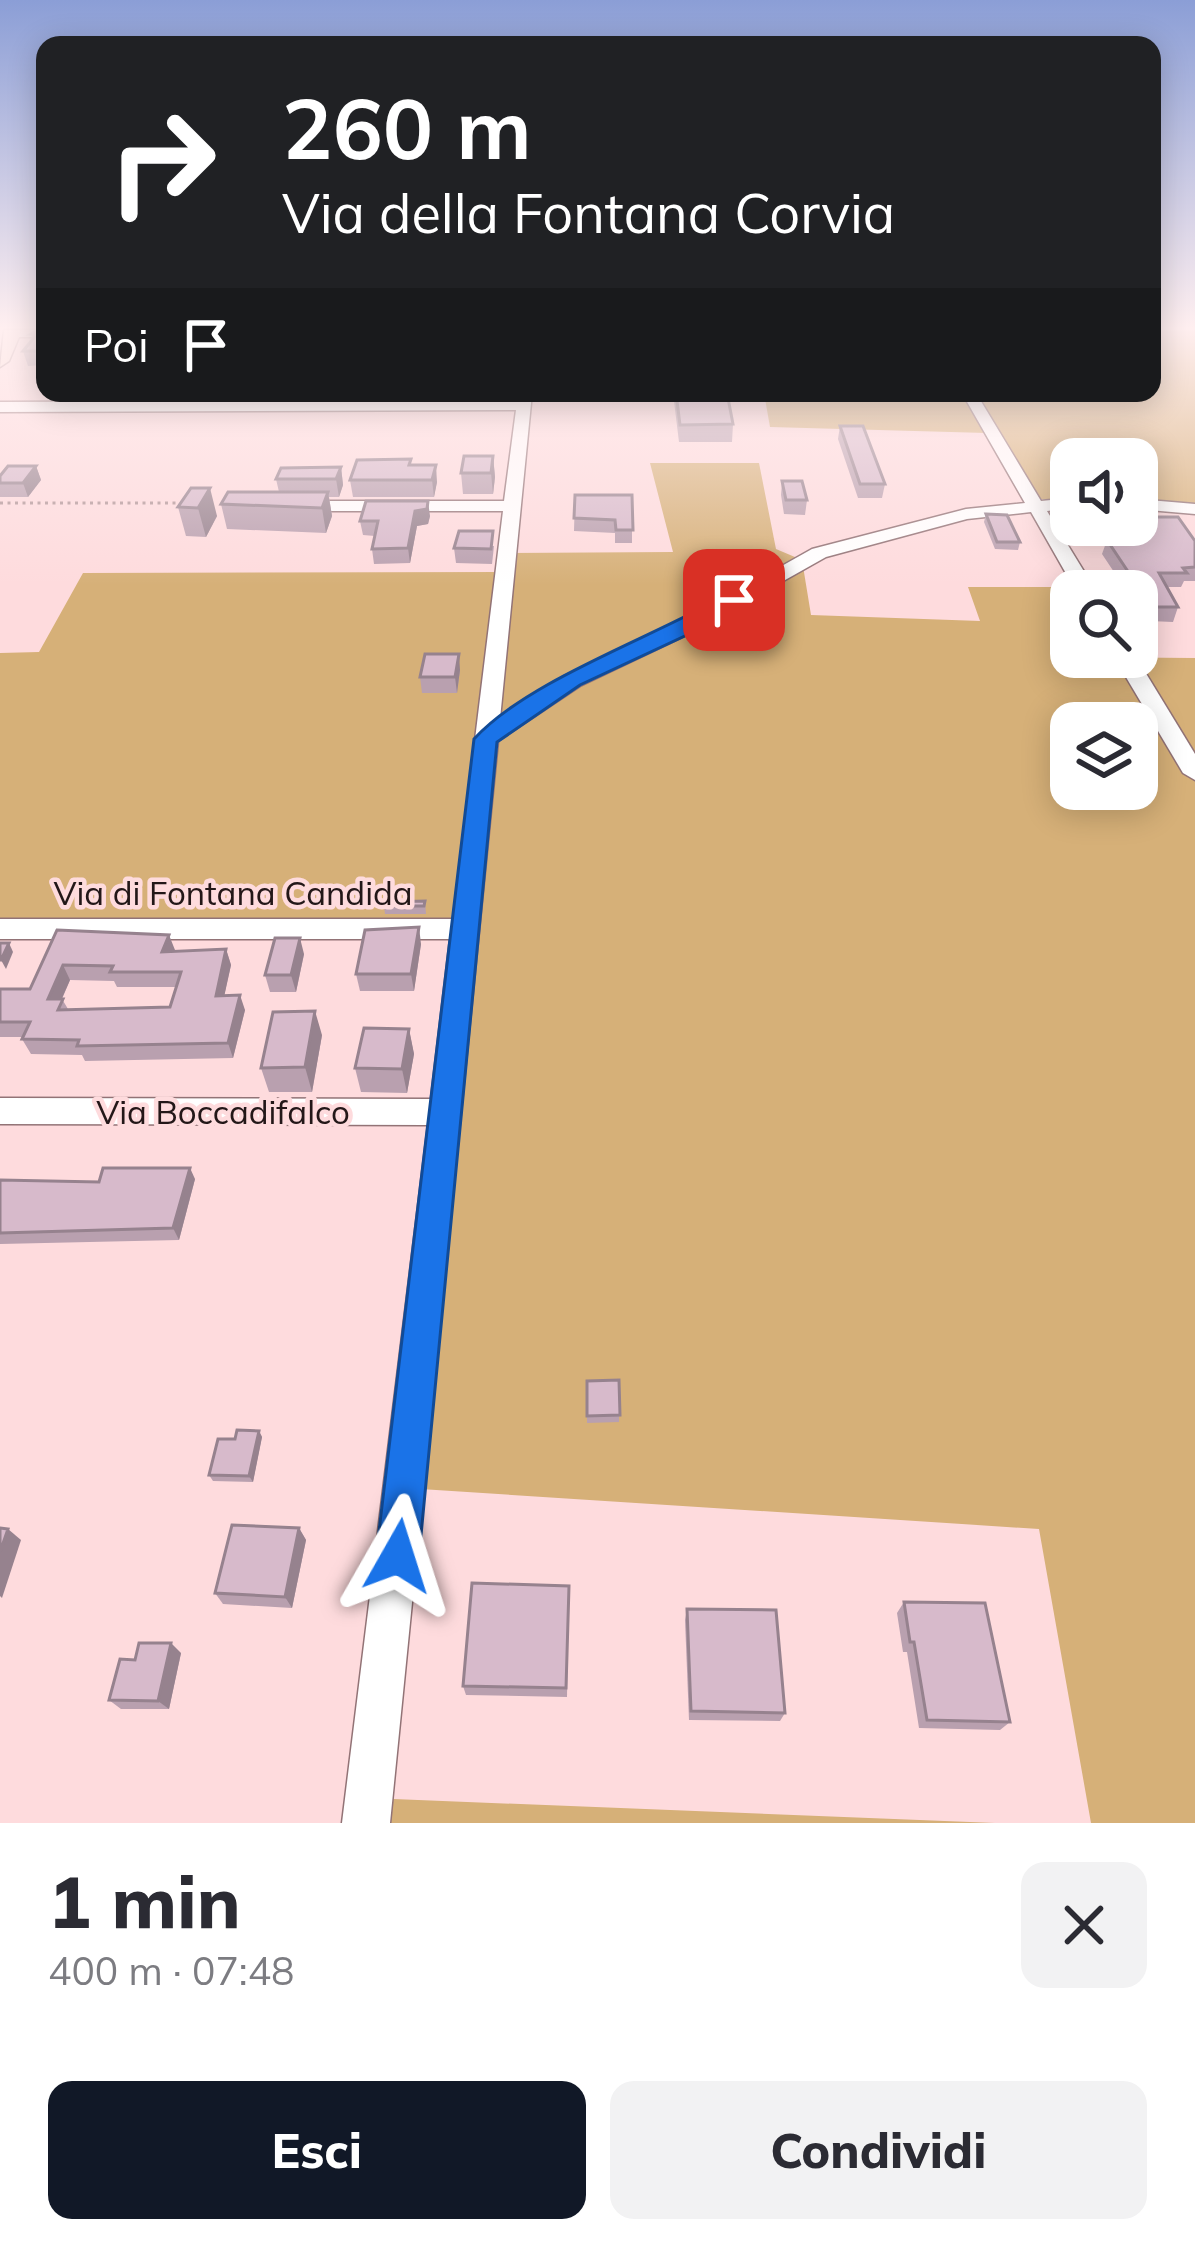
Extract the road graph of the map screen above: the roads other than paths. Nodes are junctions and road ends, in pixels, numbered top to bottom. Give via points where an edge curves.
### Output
1 (523, 415) edge
2 (982, 415) edge
3 (1034, 504) junction
4 (1050, 504) edge
5 (1158, 505) edge
6 (285, 506) edge
7 (513, 506) junction
8 (1195, 509) edge
9 (1073, 570) edge
10 (1138, 678) edge
11 (486, 739) junction
12 (1195, 773) edge
13 (0, 929) edge
14 (466, 929) junction
15 (0, 1111) edge
16 (446, 1112) junction
17 (367, 1823) edge

1 - 7 street
2 - 3 street
3 - 4 street
3 - 9 street
3 - 11 street via 910,526 810,557 682,630 572,680
5 - 8 street
6 - 7 street
7 - 11 street
10 - 12 street
11 - 14 street
13 - 14 street, Via di Fontana Candida
14 - 16 street
15 - 16 street, Via Boccadifalco
16 - 17 street

